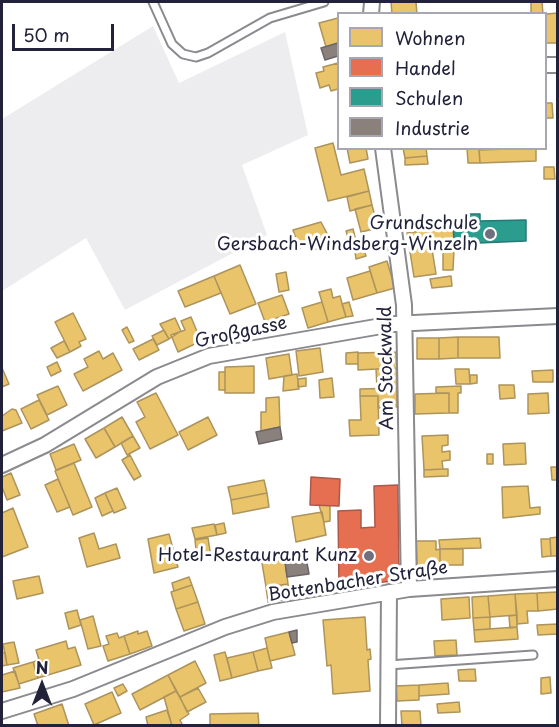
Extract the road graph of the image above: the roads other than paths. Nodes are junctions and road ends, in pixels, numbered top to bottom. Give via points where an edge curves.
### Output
1 (153, 2) edge
2 (324, 2) edge
3 (383, 150) edge
4 (558, 316) edge
5 (405, 323) junction
6 (2, 465) edge
7 (558, 579) edge
8 (409, 589) junction
9 (389, 592) junction
10 (533, 655) dead end
11 (388, 665) junction
12 (2, 711) edge
13 (388, 726) edge

1 - 2 lane via 172,44 183,54 196,57 270,18
3 - 5 street, Am Stockwald via 403,280
4 - 5 street, Großgasse
5 - 6 street, Großgasse via 236,350 183,364 45,445
5 - 8 street, Am Stockwald
7 - 8 street, Bottenbacher Straße
8 - 9 street, Bottenbacher Straße
9 - 11 street
9 - 12 street, Bottenbacher Straße via 249,618 104,678
10 - 11 lane
11 - 13 street

